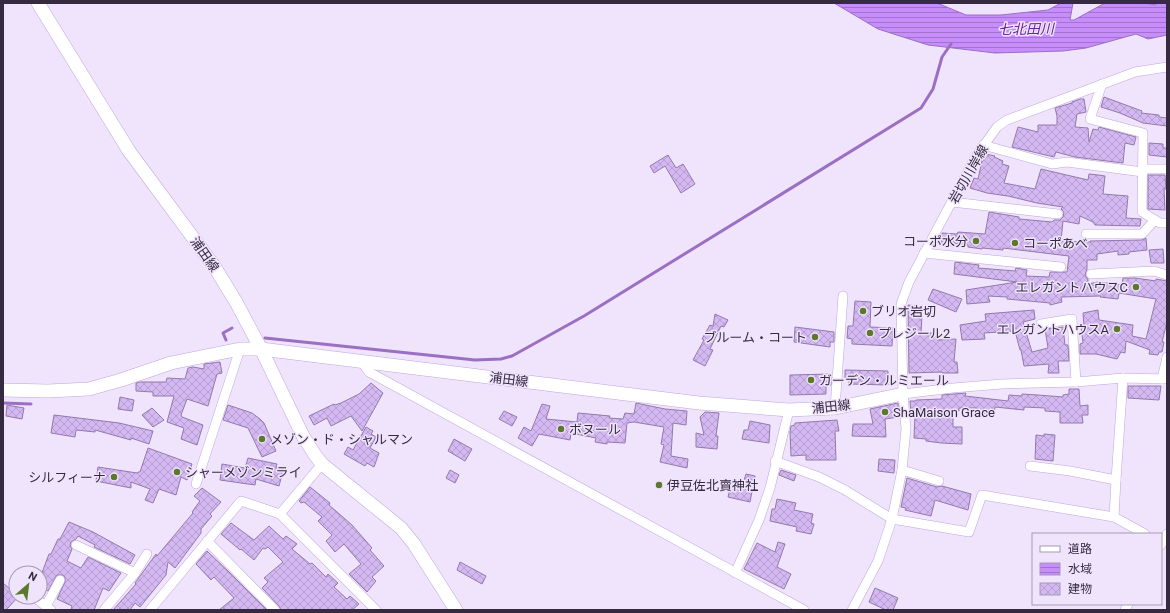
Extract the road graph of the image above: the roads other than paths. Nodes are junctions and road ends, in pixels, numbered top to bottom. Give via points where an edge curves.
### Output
1 (38, 3) edge
2 (1167, 67) edge
3 (1102, 84) junction
4 (983, 145) junction
5 (1167, 169) edge
6 (1143, 170) junction
7 (952, 202) junction
8 (1058, 214) dead end
9 (1155, 220) junction
10 (1167, 223) edge
11 (1086, 234) dead end
12 (924, 253) junction
13 (1061, 267) dead end
14 (1091, 274) dead end
15 (1167, 275) edge
16 (843, 296) dead end
17 (1041, 324) dead end
18 (261, 348) junction
19 (240, 349) junction
20 (1167, 357) edge
21 (360, 360) junction
22 (1123, 378) junction
23 (1164, 379) edge
24 (1076, 382) junction
25 (3, 390) edge
26 (903, 394) junction
27 (835, 408) junction
28 (789, 410) junction
29 (776, 461) junction
30 (322, 464) junction
31 (1030, 466) dead end
32 (902, 470) junction
33 (1116, 480) junction
34 (939, 481) dead end
35 (196, 484) dead end
36 (280, 514) junction
37 (1114, 517) junction
38 (892, 519) junction
39 (1144, 533) edge
40 (1167, 534) edge
41 (207, 541) junction
42 (1163, 544) edge
43 (81, 549) dead end
44 (147, 554) dead end
45 (135, 573) junction
46 (735, 573) junction
47 (60, 580) dead end
48 (153, 607) edge
49 (49, 608) edge
50 (104, 610) edge
51 (162, 610) edge
52 (275, 610) edge
53 (375, 610) edge
54 (456, 610) edge
55 (804, 610) edge
56 (852, 610) edge

1 - 18 street, 浦田線 via 132,157 214,266
2 - 3 street, 岩切川岸線 via 1135,72
3 - 4 street, 岩切川岸線 via 1007,120 997,127
3 - 6 street via 1090,119 1143,133
4 - 6 street via 1052,164 1066,162
4 - 7 street, 岩切川岸線
5 - 6 street
6 - 9 street via 1142,212
7 - 8 street
7 - 12 street, 岩切川岸線
9 - 10 street
9 - 11 street via 1142,234
12 - 13 street
12 - 26 street, 岩切川岸線 via 901,304
14 - 15 street via 1154,271
16 - 27 street
17 - 24 street via 1072,319
18 - 19 street
18 - 21 street, 浦田線
18 - 30 street via 303,436
19 - 25 street via 171,363 89,389
19 - 35 street
20 - 23 street
21 - 28 street, 浦田線 via 692,402
21 - 46 street via 369,372
22 - 23 street, 浦田線
22 - 24 street, 浦田線
22 - 33 street
24 - 26 street, 浦田線 via 1002,384
26 - 27 street, 浦田線
26 - 32 street, 岩切川岸線 via 906,429
27 - 28 street, 浦田線
28 - 29 street
29 - 38 street via 819,477
29 - 46 street via 759,520
30 - 36 street
30 - 54 street via 401,528
31 - 33 street
32 - 34 street
32 - 38 street, 岩切川岸線
33 - 37 street
36 - 41 street via 241,501
36 - 53 street
37 - 38 street via 982,495 969,532
37 - 39 street
38 - 56 street, 岩切川岸線 via 878,561
40 - 42 street
41 - 48 street
41 - 52 street
43 - 45 street
44 - 45 street
45 - 50 street
46 - 55 street
47 - 49 street
48 - 51 street

